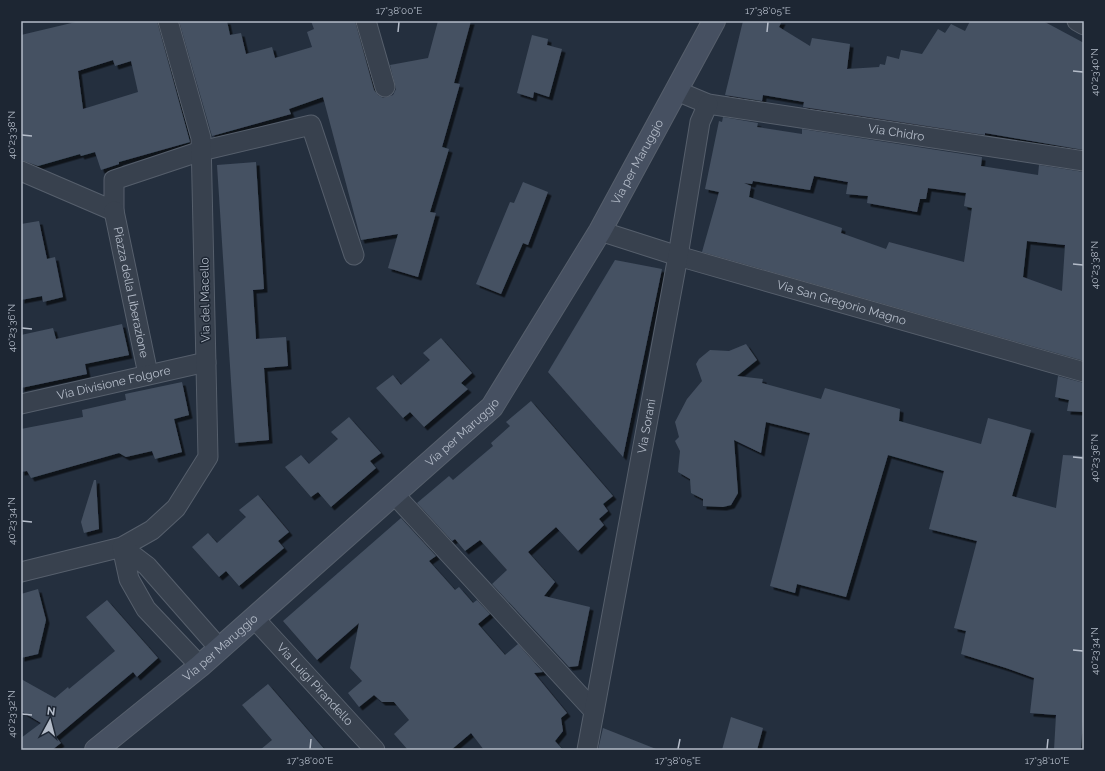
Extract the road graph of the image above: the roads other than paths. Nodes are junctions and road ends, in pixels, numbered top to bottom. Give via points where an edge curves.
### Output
1 (168, 21) edge
2 (366, 21) edge
3 (714, 21) edge
4 (1077, 21) edge
5 (1084, 25) edge
6 (384, 87) dead end
7 (678, 91) junction
8 (708, 104) junction
9 (201, 151) junction
10 (1084, 161) edge
11 (21, 172) edge
12 (114, 211) junction
13 (600, 231) junction
14 (354, 255) dead end
15 (678, 256) junction
16 (206, 362) junction
17 (1084, 372) edge
18 (148, 374) junction
19 (21, 404) edge
20 (394, 494) junction
21 (122, 547) junction
22 (21, 572) edge
23 (254, 618) junction
24 (220, 648) junction
25 (200, 666) junction
26 (594, 711) junction
27 (96, 750) edge
28 (375, 750) edge
29 (587, 750) edge

1 - 9 street, Via del Macello via 201,138
2 - 6 street
3 - 7 street, Via per Maruggio
4 - 5 street
7 - 8 street, Via Chidro
7 - 13 street, Via per Maruggio
8 - 10 street, Via Chidro
8 - 15 street, Via Sorani via 700,122
9 - 12 street, Piazza della Liberazione via 114,180
9 - 14 street via 311,125
9 - 16 street, Via del Macello
11 - 12 street
12 - 18 street, Piazza della Liberazione
13 - 15 street, Via San Gregorio Magno
13 - 20 street, Via per Maruggio via 492,407
15 - 17 street, Via San Gregorio Magno
15 - 26 street, Via Sorani
16 - 18 street, Via Divisione Folgore
16 - 21 street, Via del Macello via 208,457 176,508 152,530
18 - 19 street, Via Divisione Folgore
20 - 23 street, Via per Maruggio
20 - 26 street
21 - 22 street, Via del Macello
21 - 24 street via 147,566
21 - 25 street via 129,579 146,609
23 - 24 street, Via per Maruggio
23 - 28 street, Via Luigi Pirandello
24 - 25 street, Via per Maruggio
25 - 27 street, Via per Maruggio
26 - 29 street, Via Sorani

